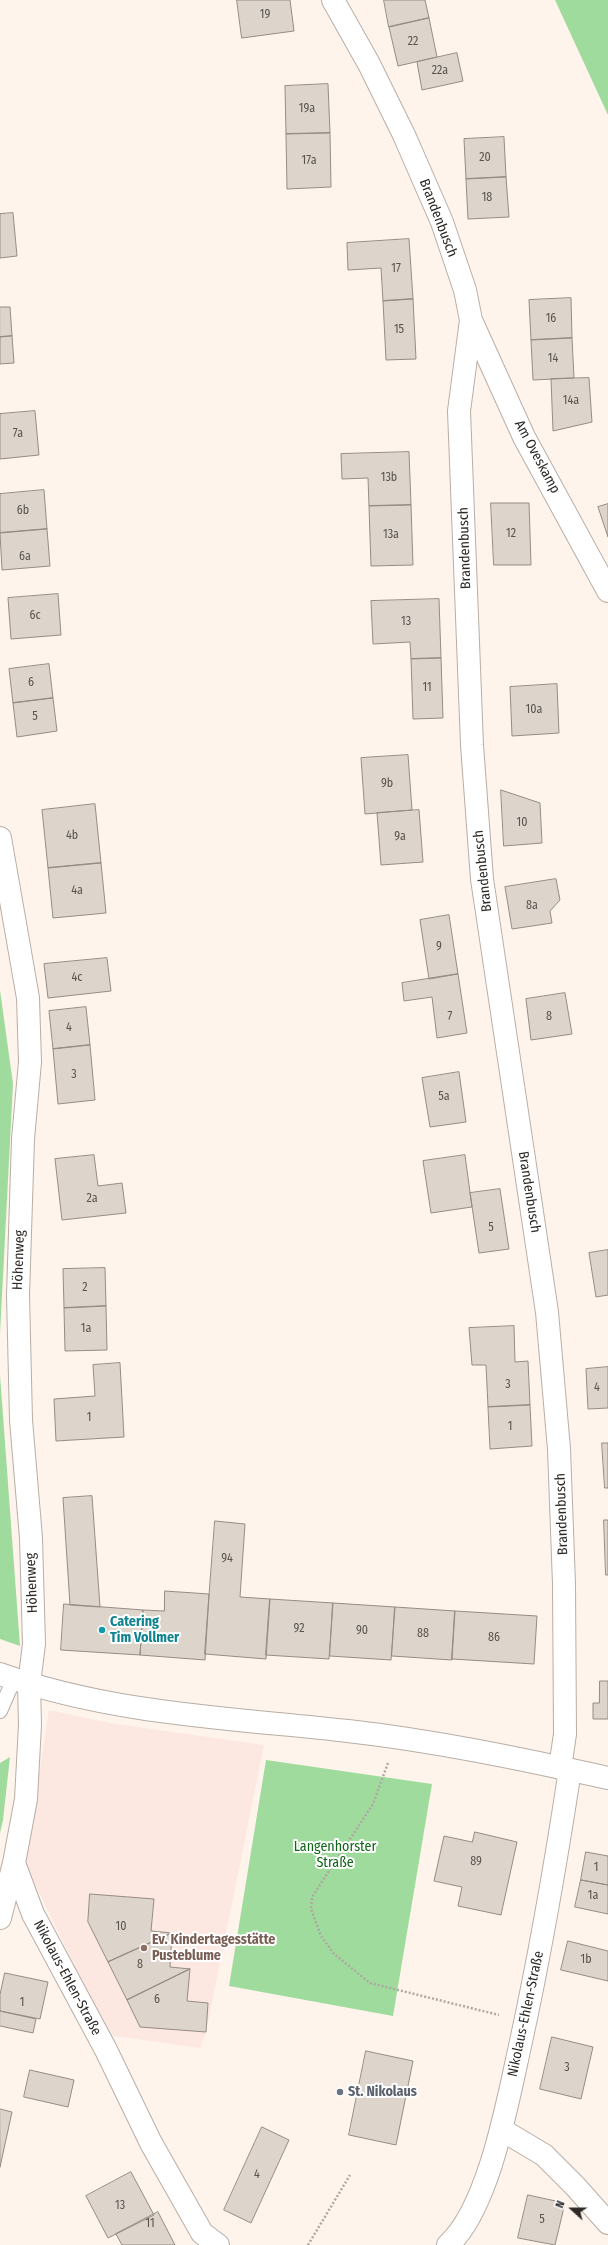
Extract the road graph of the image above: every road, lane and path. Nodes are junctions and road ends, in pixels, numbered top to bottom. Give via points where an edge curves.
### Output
1 (333, 0) edge
2 (471, 320) junction
3 (608, 591) edge
4 (0, 838) edge
5 (14, 1679) edge
6 (0, 1711) edge
7 (390, 1756) dead end
8 (565, 1769) junction
9 (608, 1778) edge
10 (14, 1863) junction
11 (0, 1918) edge
12 (525, 2021) junction
13 (502, 2130) junction
14 (350, 2175) dead end
15 (608, 2223) edge
16 (218, 2245) edge
17 (308, 2245) edge
18 (448, 2245) edge

1 - 2 street, Brandenbusch via 369,64 404,135 442,222 465,290
2 - 3 street, Am Oveskamp via 524,437
2 - 8 street, Brandenbusch via 459,411 472,746 482,879 547,1312 559,1449 564,1584
4 - 5 street, Höhenweg via 28,998 30,1062 23,1139 18,1295 21,1420 31,1538 34,1636
5 - 6 lane
5 - 8 street via 136,1708 349,1731 455,1747
5 - 10 street via 30,1725 26,1799
7 - 12 path via 373,1804 312,1897 311,1910 321,1936 334,1954 370,1983
8 - 9 street
8 - 12 street, Nikolaus-Ehlen-Straße
10 - 11 street
10 - 16 street, Nikolaus-Ehlen-Straße via 32,1914 106,2050 151,2143 202,2233
12 - 13 street, Nikolaus-Ehlen-Straße
13 - 15 street via 544,2155
13 - 18 street, Nikolaus-Ehlen-Straße via 477,2202 455,2239
14 - 17 path

